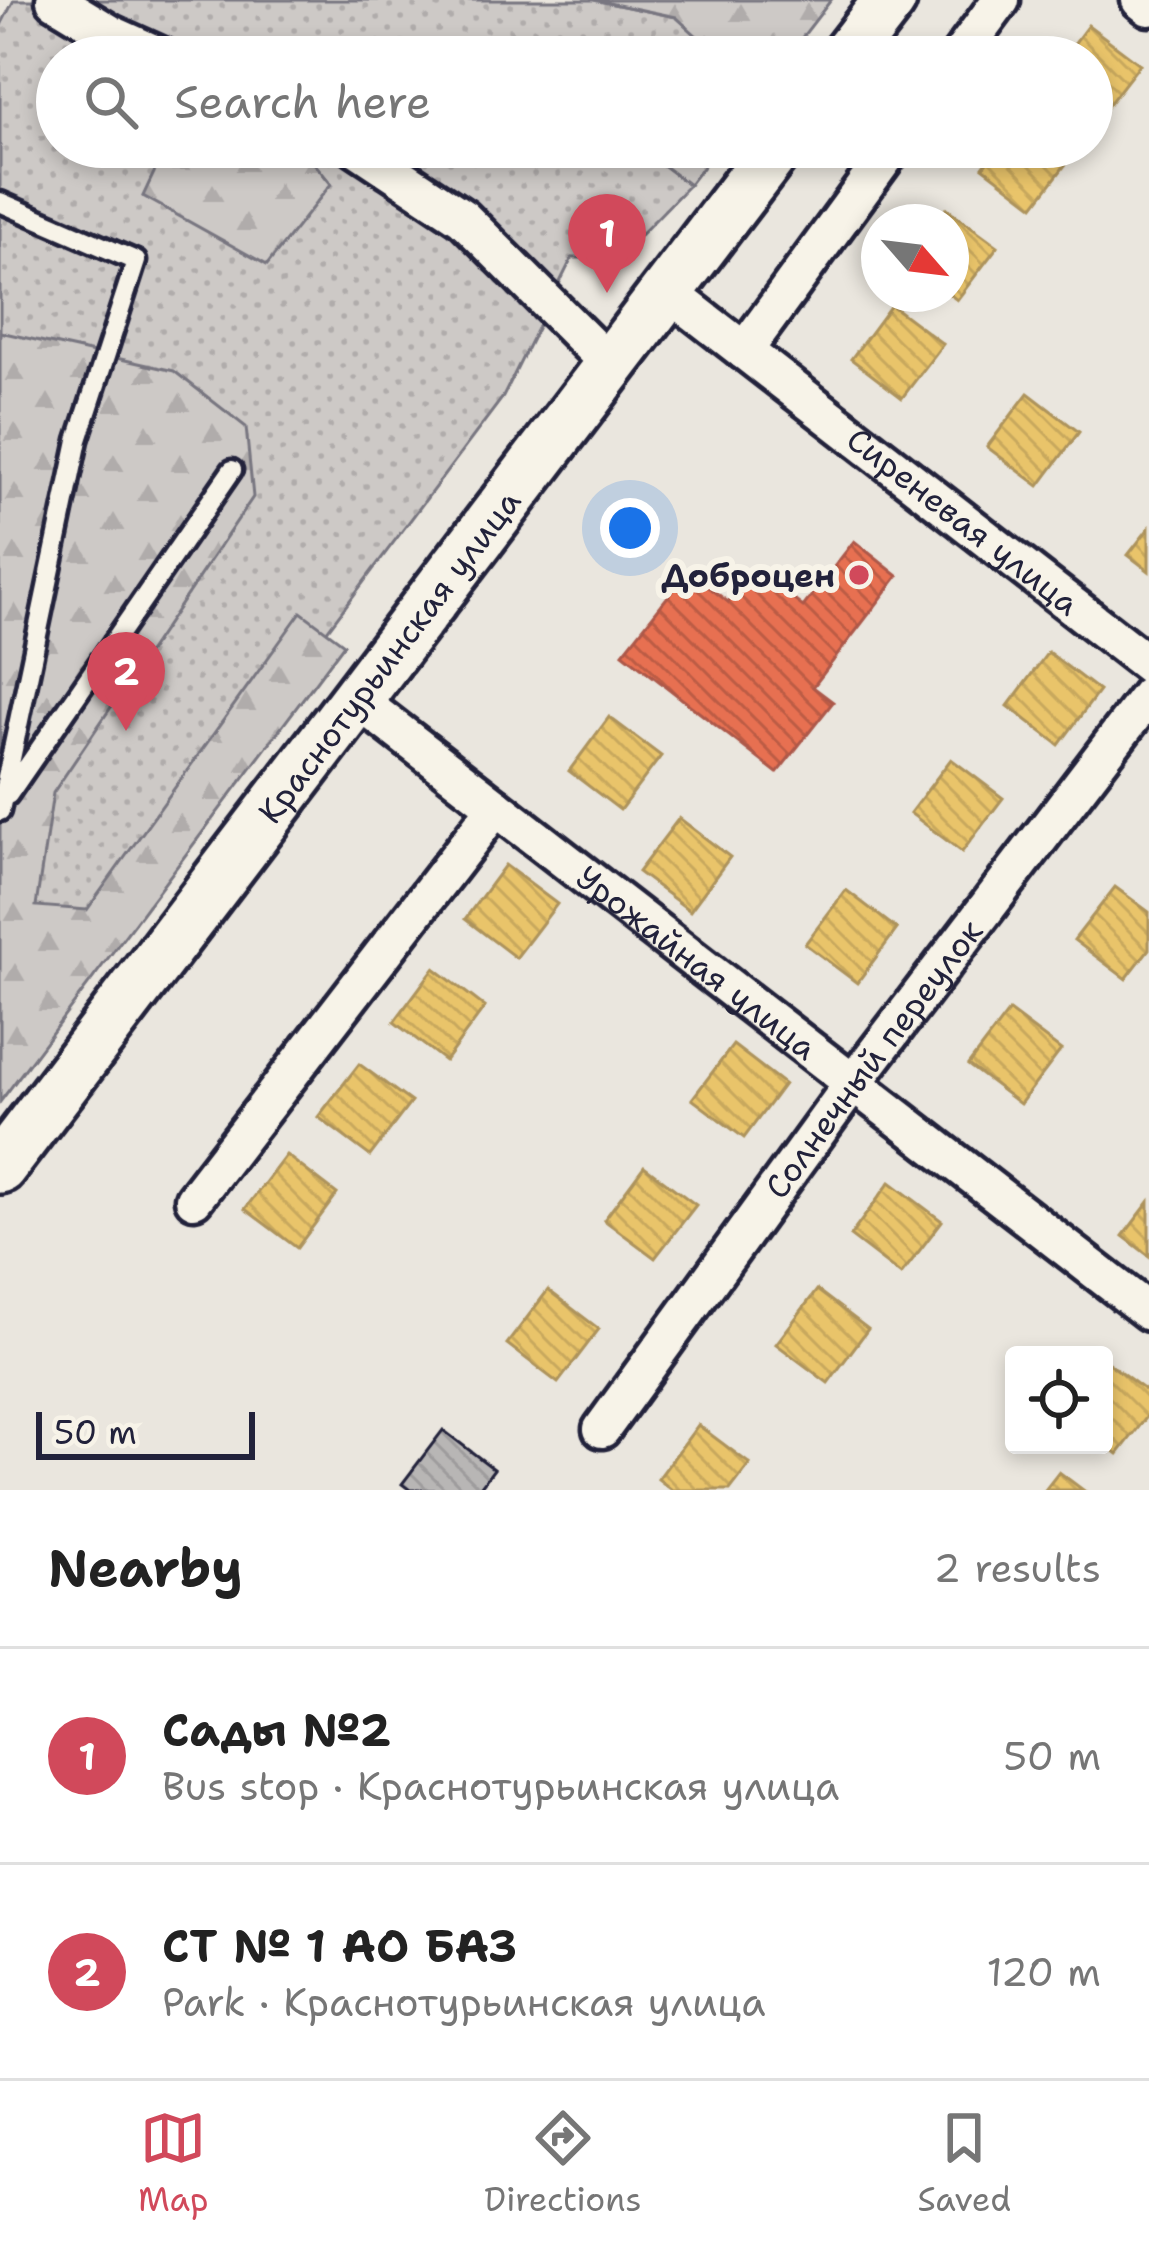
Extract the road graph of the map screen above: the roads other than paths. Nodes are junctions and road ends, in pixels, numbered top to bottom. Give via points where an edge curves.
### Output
1 (55, 0) edge
2 (890, 0) edge
3 (1001, 0) edge
4 (1140, 0) edge
5 (1149, 7) edge
6 (115, 36) edge
7 (862, 36) edge
8 (974, 36) edge
9 (388, 168) edge
10 (761, 168) edge
11 (878, 168) edge
12 (0, 202) edge
13 (667, 291) junction
14 (744, 351) junction
15 (610, 365) junction
16 (232, 470) dead end
17 (1149, 665) edge
18 (1149, 695) edge
19 (355, 698) junction
20 (484, 798) junction
21 (1, 807) edge
22 (853, 1084) junction
23 (0, 1168) edge
24 (194, 1199) dead end
25 (1149, 1312) edge
26 (602, 1429) dead end

1 - 6 street
2 - 7 main road
3 - 8 street
4 - 5 street
9 - 15 street via 463,218
10 - 13 main road, Краснотурьинская улица
11 - 14 street
12 - 21 lane via 136,261 79,440
13 - 14 street, Сиреневая улица
13 - 15 main road, Краснотурьинская улица
14 - 17 street, Сиреневая улица
15 - 19 main road, Краснотурьинская улица
16 - 21 lane
18 - 22 street, Солнечный переулок
19 - 20 street, Урожайная улица
19 - 23 main road, Краснотурьинская улица
20 - 22 street, Урожайная улица
20 - 24 street
22 - 25 street, Урожайная улица
22 - 26 street, Солнечный переулок

